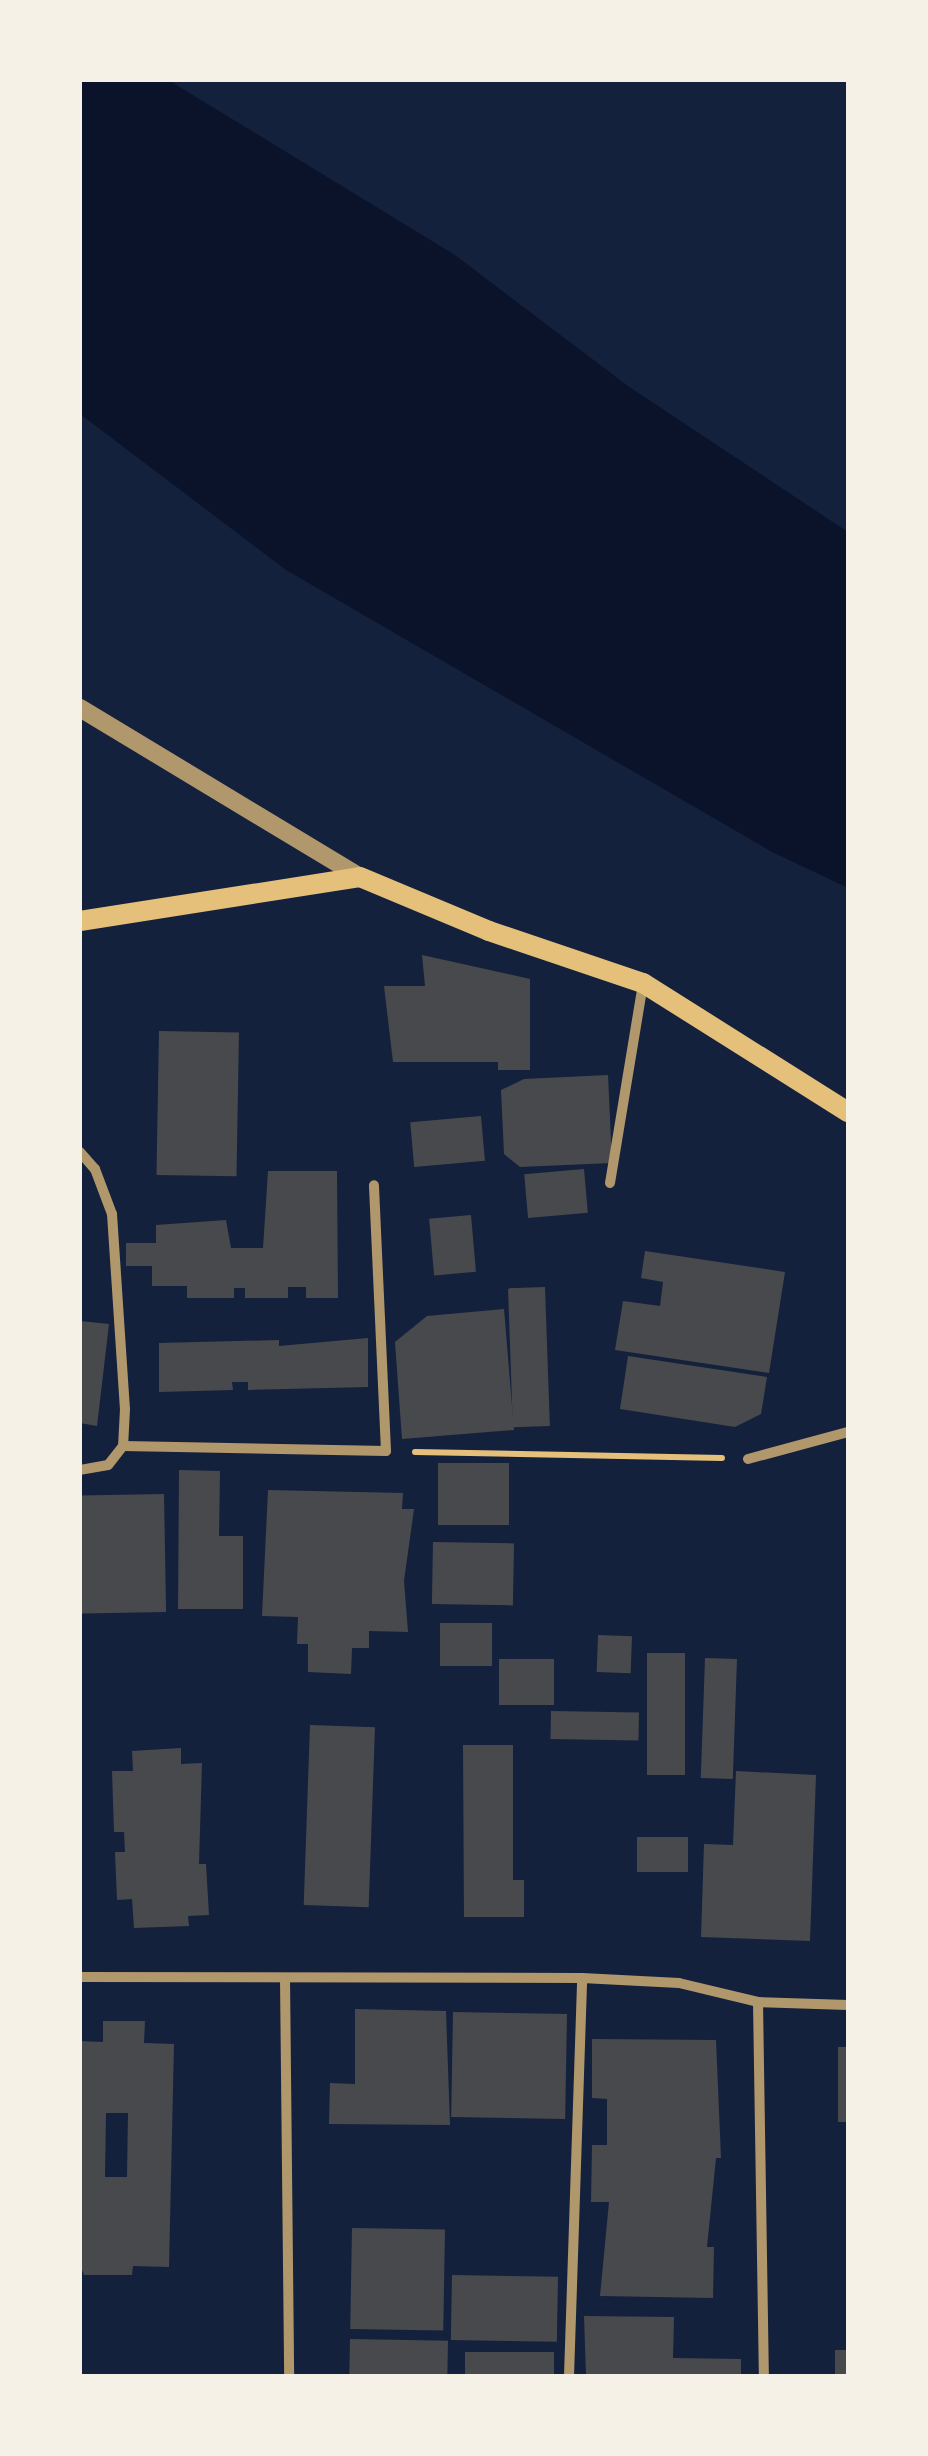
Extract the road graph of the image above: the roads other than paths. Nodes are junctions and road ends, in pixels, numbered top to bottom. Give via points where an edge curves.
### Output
1 (80, 708) edge
2 (360, 877) junction
3 (80, 922) edge
4 (643, 983) junction
5 (848, 1112) edge
6 (80, 1152) edge
7 (610, 1183) dead end
8 (374, 1185) dead end
9 (848, 1432) edge
10 (123, 1446) junction
11 (748, 1459) road end
12 (80, 1470) edge
13 (80, 1977) edge
14 (285, 1978) junction
15 (582, 1978) junction
16 (758, 2002) junction
17 (848, 2005) edge
18 (289, 2376) edge
19 (569, 2376) edge
20 (764, 2376) edge

1 - 2 street
2 - 3 main road
2 - 4 main road via 489,931
4 - 5 main road
4 - 7 street
6 - 10 street via 95,1169 112,1214
8 - 10 street via 386,1452
9 - 11 street
10 - 12 street via 108,1465
13 - 14 street
14 - 15 street
14 - 18 street
15 - 16 street via 679,1983
15 - 19 street
16 - 17 street
16 - 20 street

